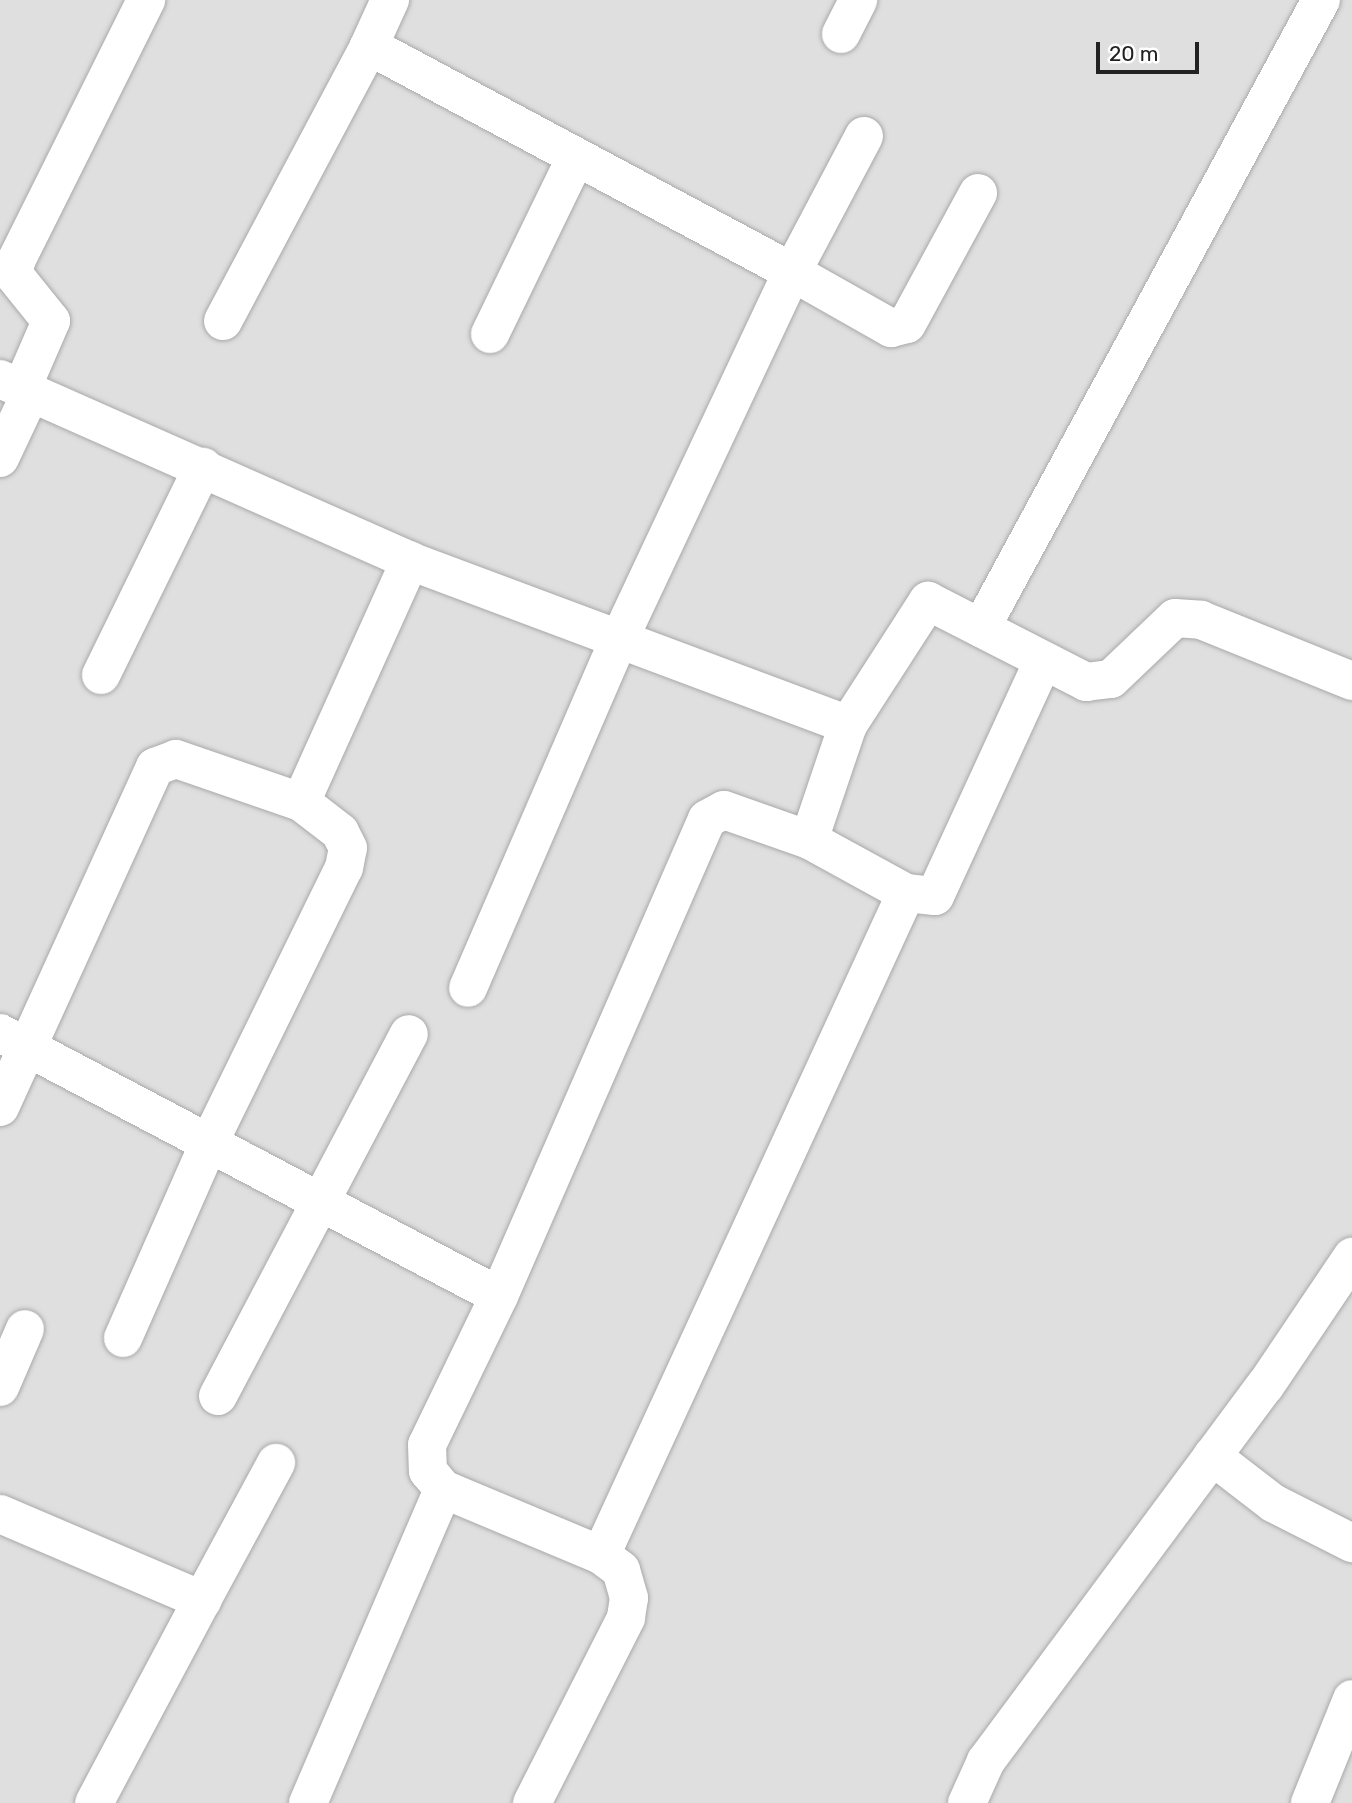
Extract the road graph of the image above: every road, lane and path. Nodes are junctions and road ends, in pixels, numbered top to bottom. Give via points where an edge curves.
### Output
1 (146, 0) edge
2 (390, 0) edge
3 (858, 0) edge
4 (1321, 0) edge
5 (841, 34) dead end
6 (369, 46) junction
7 (863, 136) dead end
8 (576, 157) junction
9 (978, 192) dead end
10 (792, 272) junction
11 (223, 321) dead end
12 (490, 334) dead end
13 (18, 386) edge
14 (0, 458) edge
15 (203, 467) junction
16 (410, 561) junction
17 (981, 628) junction
18 (619, 639) junction
19 (1042, 663) junction
20 (101, 675) dead end
21 (1352, 681) edge
22 (848, 726) junction
23 (301, 802) junction
24 (809, 840) junction
25 (906, 893) junction
26 (468, 989) dead end
27 (409, 1034) dead end
28 (13, 1040) edge
29 (0, 1107) edge
30 (210, 1141) junction
31 (324, 1201) junction
32 (1352, 1256) edge
33 (499, 1296) junction
34 (25, 1329) dead end
35 (123, 1338) dead end
36 (0, 1387) edge
37 (218, 1395) dead end
38 (1212, 1456) junction
39 (275, 1463) dead end
40 (443, 1489) junction
41 (0, 1514) edge
42 (1352, 1543) edge
43 (601, 1555) junction
44 (202, 1600) junction
45 (1352, 1699) edge
46 (94, 1803) edge
47 (308, 1803) edge
48 (532, 1803) edge
49 (967, 1803) edge
50 (1310, 1803) edge

1 - 13 street via 16,261 14,275 51,321
2 - 6 street
3 - 5 street
4 - 17 street
6 - 8 street
6 - 11 street
7 - 10 street
8 - 10 street
8 - 12 street
9 - 10 street via 900,328
10 - 18 street
13 - 14 street
13 - 15 street
15 - 16 street
15 - 20 street
16 - 18 street
16 - 23 street
17 - 19 street
17 - 22 street via 928,601
18 - 22 street
18 - 26 street
19 - 21 street via 1086,682 1111,679 1175,618 1201,620
19 - 25 street via 934,896
22 - 24 street
23 - 28 street via 164,759
23 - 30 street via 340,832 348,848 344,868
24 - 25 street
24 - 33 street via 724,810 707,819
25 - 43 street
27 - 31 street
28 - 29 street
28 - 30 street
30 - 31 street
30 - 35 street
31 - 33 street
31 - 37 street
32 - 38 street
33 - 40 street via 427,1445 428,1471
34 - 36 street
38 - 42 street via 1273,1503
38 - 49 street via 993,1751
39 - 44 street
40 - 43 street
40 - 47 street
41 - 44 street
43 - 48 street via 621,1570 629,1598 626,1618
44 - 46 street
45 - 50 street

